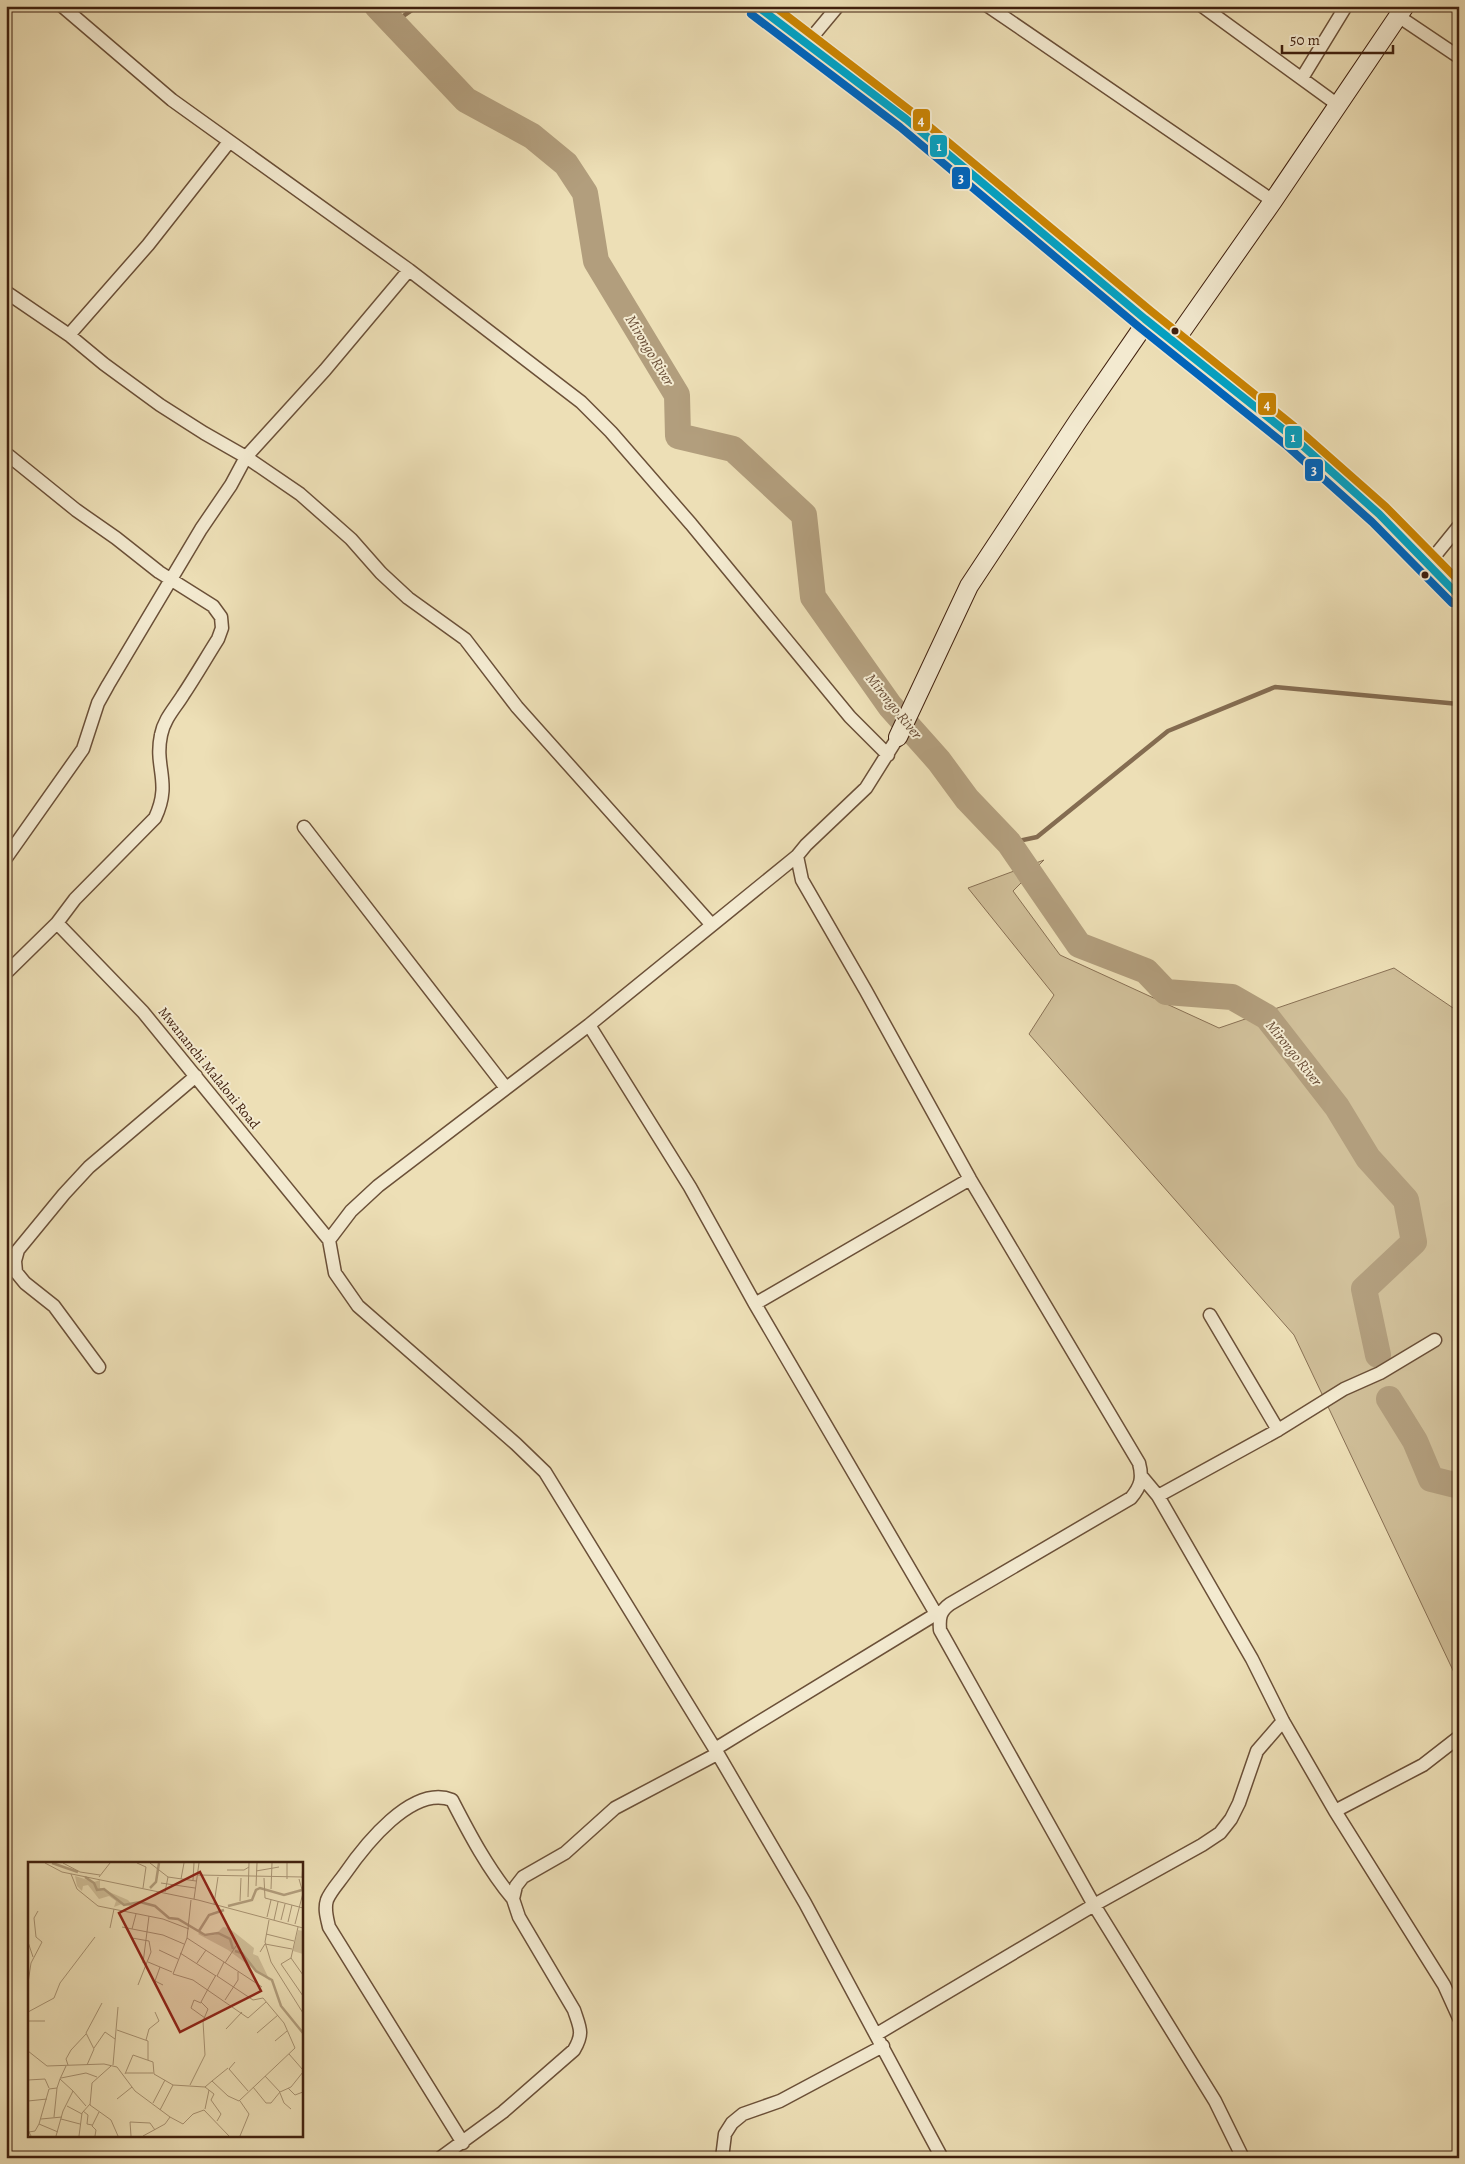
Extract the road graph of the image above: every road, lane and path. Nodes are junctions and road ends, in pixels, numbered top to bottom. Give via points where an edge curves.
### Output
1 (62, 6) edge
2 (758, 6) edge
3 (838, 6) edge
4 (988, 6) edge
5 (1202, 6) edge
6 (1346, 6) edge
7 (1402, 11) edge
8 (808, 42) junction
9 (1459, 57) edge
10 (1302, 78) junction
11 (1338, 105) junction
12 (229, 142) junction
13 (1273, 201) junction
14 (409, 270) junction
15 (6, 292) edge
16 (1147, 320) junction
17 (69, 335) junction
18 (1174, 342) junction
19 (8, 455) dead end
20 (246, 457) junction
21 (1459, 526) edge
22 (1429, 563) junction
23 (171, 579) junction
24 (1459, 596) edge
25 (898, 737) joint
26 (888, 755) junction
27 (304, 827) dead end
28 (797, 856) junction
29 (6, 858) edge
30 (57, 923) junction
31 (711, 924) junction
32 (6, 973) edge
33 (589, 1025) junction
34 (196, 1076) junction
35 (506, 1088) junction
36 (970, 1179) junction
37 (328, 1240) junction
38 (754, 1304) junction
39 (1210, 1316) dead end
40 (1435, 1340) dead end
41 (99, 1367) dead end
42 (1278, 1430) junction
43 (1143, 1478) junction
44 (1158, 1496) junction
45 (938, 1617) junction
46 (1283, 1721) junction
47 (1459, 1737) edge
48 (716, 1752) junction
49 (1335, 1811) junction
50 (513, 1899) junction
51 (1094, 1905) junction
52 (1459, 2018) edge
53 (876, 2034) junction
54 (882, 2046) junction
55 (463, 2142) junction
56 (440, 2158) edge
57 (722, 2158) edge
58 (942, 2158) edge
59 (1243, 2158) edge

1 - 12 street via 172,100
2 - 8 highway
3 - 8 street
4 - 13 street
5 - 10 street
6 - 10 street
7 - 9 street
7 - 11 street
8 - 16 highway via 909,120
10 - 11 street
11 - 13 street
12 - 14 street
12 - 17 street via 148,245
13 - 18 street
14 - 20 street via 331,364
14 - 26 street via 581,402 611,432 850,717
15 - 17 street
16 - 18 highway
16 - 25 street via 969,586
17 - 20 street via 160,405
18 - 22 highway via 1335,474
19 - 23 street via 76,510
20 - 23 street
20 - 31 street via 315,505 351,539 380,573 408,598 465,639 517,707
21 - 22 street
22 - 24 highway
23 - 29 street via 98,703 83,749
23 - 30 street via 213,606 222,617 222,628 167,717 161,733 159,746 164,785 162,803 155,818 75,899
25 - 26 street
26 - 28 street via 866,788
27 - 35 street
28 - 31 street
28 - 36 street via 802,880
30 - 32 street
30 - 34 street, Mwananchi Malaloni Road via 143,1012
31 - 33 street
33 - 35 street
33 - 38 street via 690,1187
34 - 37 street, Mwananchi Malaloni Road
34 - 41 street via 89,1167 18,1250 16,1272 54,1306
35 - 37 street via 378,1186 351,1211
36 - 38 street
36 - 43 street via 1139,1462
37 - 48 street via 335,1273 358,1306 545,1472
38 - 45 street
39 - 42 street
40 - 42 street via 1380,1372 1344,1388
42 - 44 street
43 - 44 street
43 - 45 street via 1131,1498 943,1608
44 - 46 street via 1252,1659
45 - 48 street
45 - 51 street via 948,1646
46 - 49 street
46 - 51 street via 1257,1751 1232,1819 1220,1833
47 - 49 street via 1423,1765
48 - 50 street via 614,1808 565,1854 523,1877 516,1886
48 - 53 street via 805,1903
49 - 52 street via 1444,1984
50 - 55 street via 519,1917 574,2010 580,2038 574,2050
50 - 55 street via 487,1864 452,1800 437,1797 425,1799 402,1812 384,1827 352,1864 328,1899 328,1927
51 - 53 street
51 - 59 street via 1215,2101
53 - 54 street
54 - 57 street via 780,2101 743,2114 725,2134
54 - 58 street
55 - 56 street

